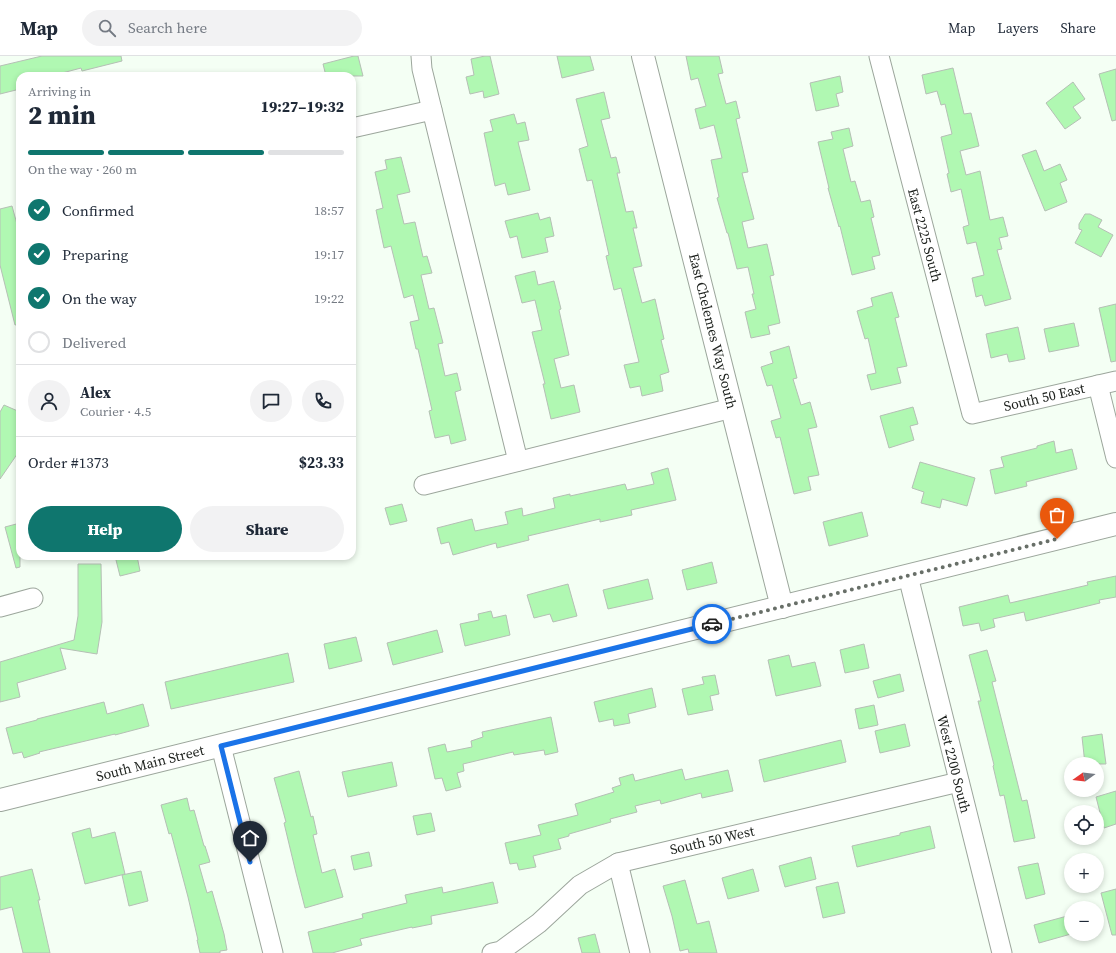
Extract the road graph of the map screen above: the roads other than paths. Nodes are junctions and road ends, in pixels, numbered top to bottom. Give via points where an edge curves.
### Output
1 (421, 56) edge
2 (643, 56) edge
3 (879, 56) edge
4 (432, 110) junction
5 (356, 127) edge
6 (1107, 383) edge
7 (732, 408) junction
8 (972, 414) joint
9 (1116, 458) edge
10 (518, 461) junction
11 (424, 485) dead end
12 (1116, 524) edge
13 (908, 576) junction
14 (33, 598) dead end
15 (0, 606) edge
16 (782, 607) junction
17 (221, 746) junction
18 (959, 782) junction
19 (0, 800) edge
20 (618, 863) junction
21 (273, 953) edge
22 (492, 953) edge
23 (640, 953) edge
24 (1002, 953) edge

1 - 4 street
2 - 7 street, East Chelemes Way South
3 - 8 street, East 2225 South
4 - 5 street
4 - 10 street
6 - 8 street, South 50 East
6 - 9 street
7 - 10 street
7 - 16 street, East Chelemes Way South
10 - 11 street
12 - 13 street, South Main Street
13 - 16 street, South Main Street
13 - 18 street, West 2200 South
14 - 15 street
16 - 17 street, South Main Street
17 - 19 street, South Main Street
17 - 21 street
18 - 20 street, South 50 West
18 - 24 street, West 2200 South
20 - 22 street, South 50 West via 580,885 539,923 501,951
20 - 23 street

